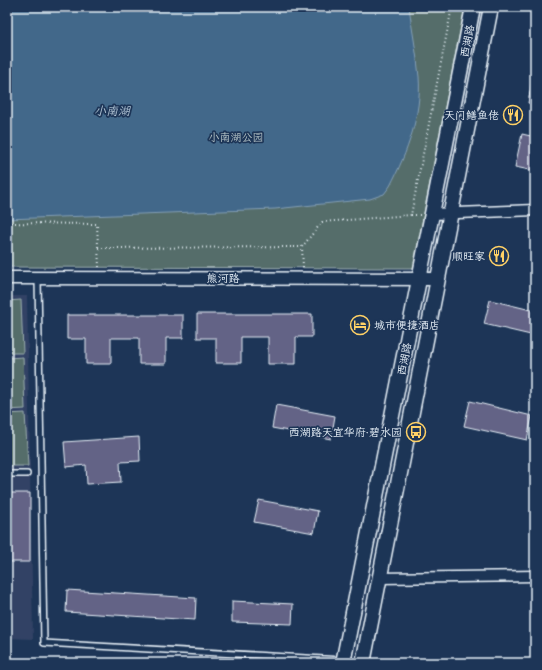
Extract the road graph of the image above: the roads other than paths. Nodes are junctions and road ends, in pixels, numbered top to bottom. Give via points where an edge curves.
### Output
1 (474, 7) edge
2 (491, 7) edge
3 (535, 210) edge
4 (451, 213) junction
5 (432, 214) junction
6 (7, 278) edge
7 (38, 278) junction
8 (420, 279) junction
9 (438, 279) junction
10 (7, 474) edge
11 (27, 474) dead end
12 (535, 576) edge
13 (380, 578) junction
14 (344, 661) edge
15 (363, 663) edge

1 - 5 main road, 西湖路
2 - 4 main road, 西湖路
3 - 4 street
4 - 5 street
4 - 9 main road, 西湖路
5 - 8 main road, 西湖路
6 - 7 street, 熊河路
7 - 8 street, 熊河路
7 - 14 lane via 44,643
8 - 9 street, 熊河路
8 - 14 main road, 西湖路
9 - 13 main road, 西湖路
10 - 11 lane
12 - 13 street
13 - 15 main road, 西湖路

